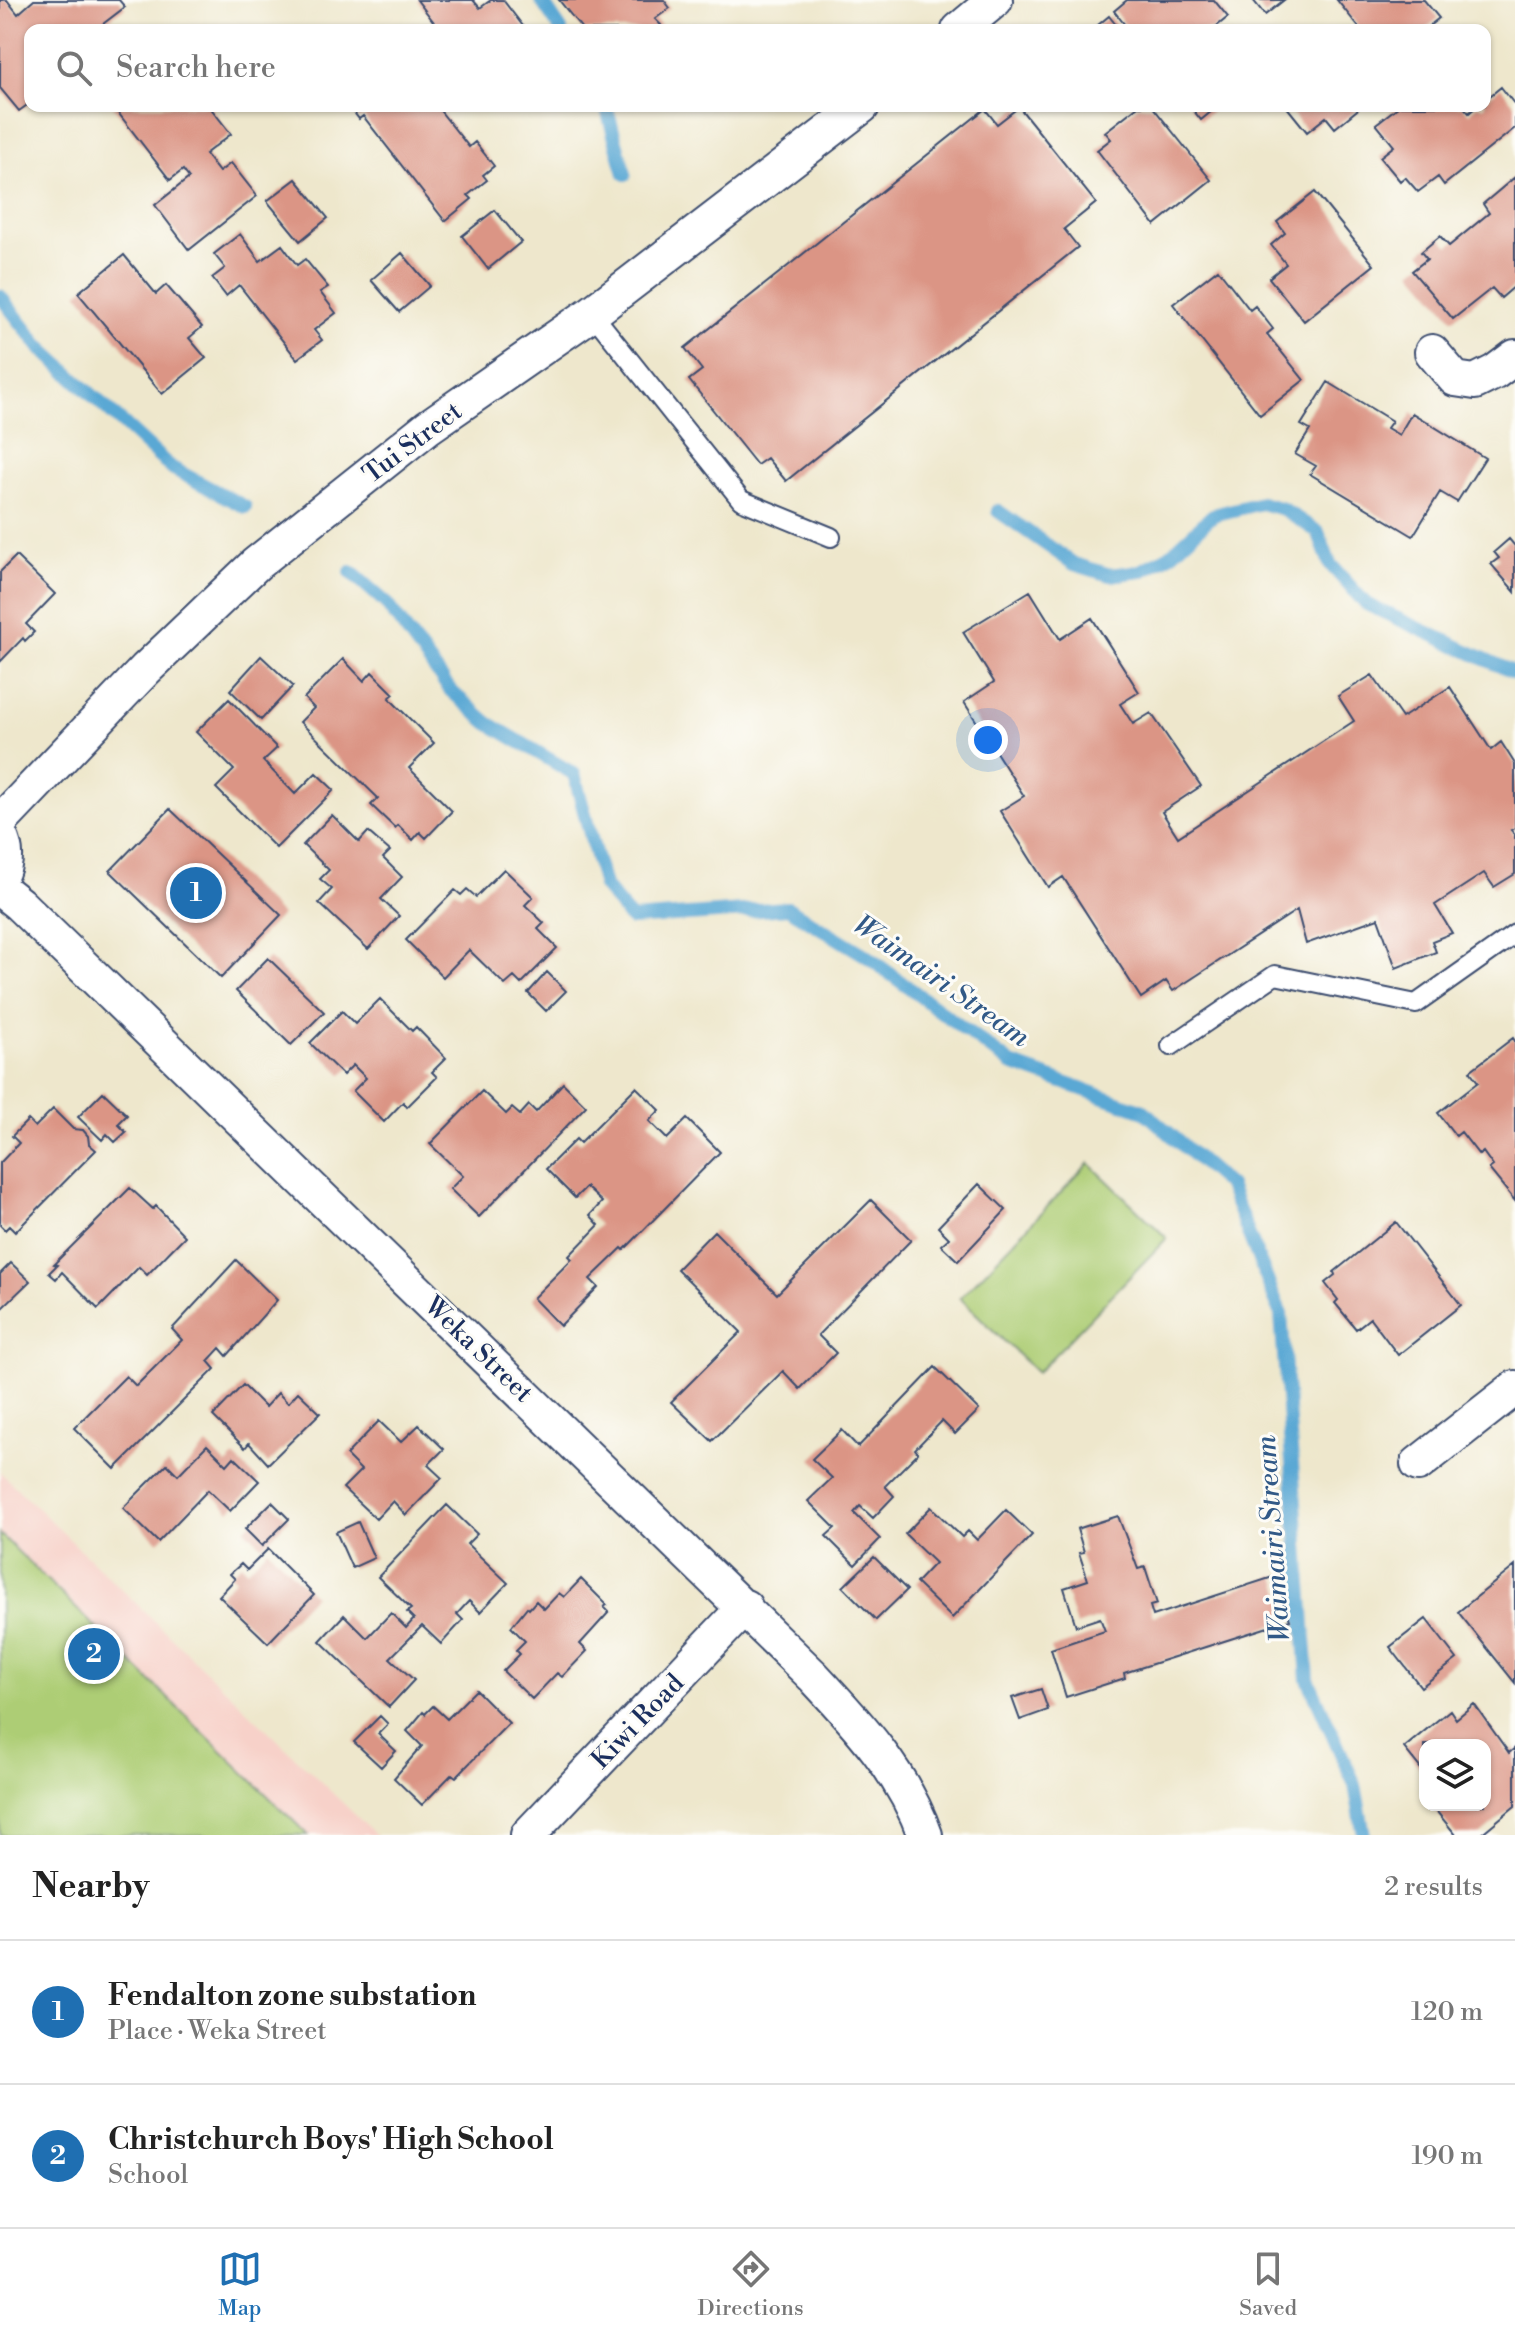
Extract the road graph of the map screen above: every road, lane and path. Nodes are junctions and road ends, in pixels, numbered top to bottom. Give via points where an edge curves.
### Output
1 (995, 0) edge
2 (966, 24) edge
3 (854, 112) edge
4 (592, 313) junction
5 (1432, 352) dead end
6 (1515, 357) edge
7 (831, 537) dead end
8 (0, 822) edge
9 (0, 836) edge
10 (0, 876) edge
11 (0, 889) edge
12 (1515, 934) edge
13 (1171, 1046) dead end
14 (1515, 1388) edge
15 (1418, 1464) dead end
16 (745, 1607) junction
17 (528, 1835) edge
18 (925, 1835) edge

1 - 2 street
3 - 4 street, Tui Street
4 - 7 lane via 741,500
4 - 8 street, Tui Street via 428,427 256,564 146,669
5 - 6 street via 1455,379 1475,382
9 - 10 street via 5,850
11 - 16 street, Weka Street
12 - 13 lane via 1416,1004 1275,975
14 - 15 street
16 - 17 street, Kiwi Road
16 - 18 street, Weka Street via 869,1737 904,1790

